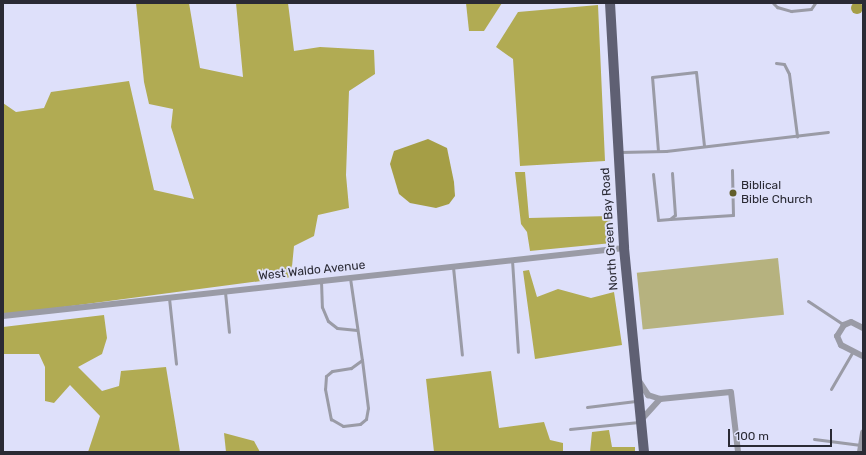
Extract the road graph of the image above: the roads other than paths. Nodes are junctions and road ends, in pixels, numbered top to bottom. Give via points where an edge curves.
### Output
1 (610, 3) edge
2 (773, 3) edge
3 (815, 3) edge
4 (776, 63) dead end
5 (828, 132) dead end
6 (797, 136) junction
7 (704, 146) junction
8 (658, 150) junction
9 (618, 152) junction
10 (732, 170) dead end
11 (672, 173) dead end
12 (653, 174) dead end
13 (670, 219) junction
14 (624, 248) junction
15 (512, 260) junction
16 (453, 267) junction
17 (350, 278) junction
18 (321, 281) junction
19 (225, 292) junction
20 (169, 298) junction
21 (808, 301) dead end
22 (3, 316) edge
23 (844, 325) junction
24 (863, 328) edge
25 (357, 330) junction
26 (229, 332) dead end
27 (852, 351) junction
28 (518, 352) dead end
29 (462, 355) dead end
30 (863, 356) edge
31 (362, 360) junction
32 (176, 364) dead end
33 (635, 377) junction
34 (832, 389) dead end
35 (660, 399) junction
36 (638, 401) junction
37 (587, 407) dead end
38 (640, 422) junction
39 (570, 429) dead end
40 (863, 432) edge
41 (814, 439) dead end
42 (861, 445) junction
43 (644, 452) edge
44 (738, 452) edge
45 (860, 452) edge

1 - 9 main road, North Green Bay Road
2 - 3 lane via 777,7 791,11 811,9
4 - 6 lane via 784,64 789,74
5 - 6 lane
6 - 7 lane
7 - 8 lane
7 - 8 lane via 696,72 652,77
8 - 9 lane
9 - 14 main road, North Green Bay Road
10 - 13 lane via 733,215
11 - 13 lane via 675,215
12 - 13 lane via 657,218
14 - 15 street, West Waldo Avenue
14 - 33 main road, North Green Bay Road
15 - 16 street, West Waldo Avenue
15 - 28 lane
16 - 17 street, West Waldo Avenue
16 - 29 lane
17 - 18 street, West Waldo Avenue
17 - 25 lane
18 - 19 street, West Waldo Avenue
18 - 25 lane via 322,307 328,321 337,328
19 - 20 street, West Waldo Avenue
19 - 26 lane
20 - 22 street, West Waldo Avenue
20 - 32 lane
21 - 23 lane
23 - 24 street via 851,322
23 - 27 street via 837,336 841,345
25 - 31 lane
27 - 30 street
27 - 34 lane
31 - 31 lane via 351,368 332,371 326,376 325,389 331,419 343,426 360,424 366,418 368,408
33 - 35 street via 648,394
33 - 36 main road, North Green Bay Road
35 - 38 street via 646,411
35 - 44 street via 731,392
36 - 37 lane
36 - 38 main road, North Green Bay Road
38 - 39 lane
38 - 43 main road, North Green Bay Road
40 - 42 street
41 - 42 lane
42 - 45 street

